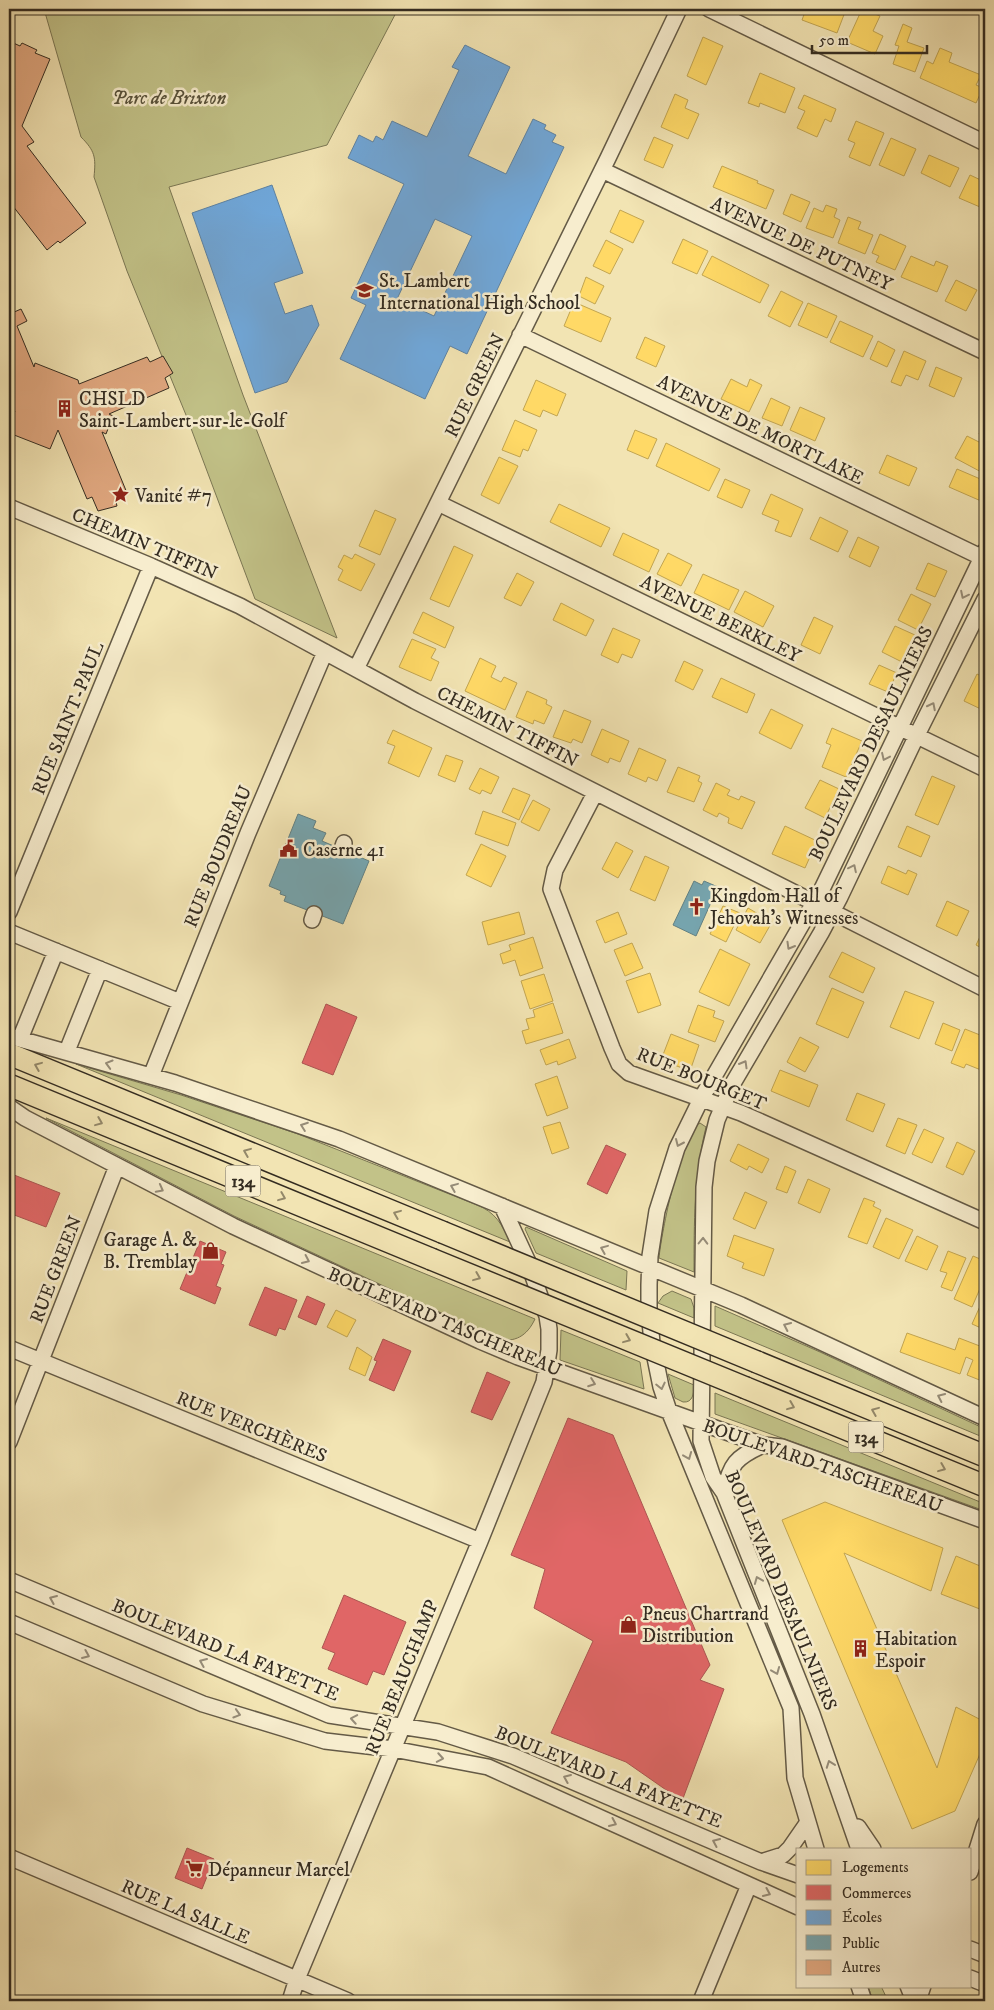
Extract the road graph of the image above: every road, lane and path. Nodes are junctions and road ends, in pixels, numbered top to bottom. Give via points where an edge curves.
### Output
1 (679, 9) edge
2 (709, 9) edge
3 (985, 142) edge
4 (602, 170) junction
5 (520, 335) junction
6 (985, 352) edge
7 (438, 503) junction
8 (9, 507) edge
9 (984, 556) edge
10 (152, 566) junction
11 (985, 598) edge
12 (325, 652) junction
13 (356, 670) junction
14 (900, 727) junction
15 (917, 735) junction
16 (985, 769) edge
17 (594, 792) junction
18 (814, 903) junction
19 (9, 912) edge
20 (832, 912) junction
21 (9, 932) edge
22 (56, 952) junction
23 (100, 969) junction
24 (985, 990) edge
25 (180, 1002) junction
26 (12, 1043) edge
27 (67, 1051) junction
28 (151, 1076) junction
29 (9, 1085) edge
30 (701, 1099) junction
31 (722, 1106) junction
32 (9, 1107) edge
33 (117, 1166) junction
34 (502, 1206) junction
35 (985, 1222) edge
36 (649, 1268) junction
37 (703, 1289) junction
38 (9, 1348) edge
39 (40, 1362) junction
40 (546, 1367) junction
41 (669, 1411) junction
42 (985, 1418) edge
43 (702, 1423) junction
44 (9, 1442) edge
45 (763, 1445) junction
46 (985, 1456) edge
47 (985, 1486) edge
48 (724, 1493) junction
49 (985, 1520) edge
50 (480, 1541) junction
51 (9, 1580) edge
52 (9, 1622) edge
53 (402, 1727) junction
54 (392, 1749) junction
55 (847, 1810) junction
56 (808, 1822) junction
57 (985, 1824) edge
58 (816, 1848) edge
59 (860, 1848) edge
60 (872, 1848) edge
61 (970, 1848) edge
62 (9, 1857) edge
63 (761, 1862) junction
64 (972, 1866) edge
65 (796, 1874) edge
66 (749, 1885) junction
67 (796, 1906) edge
68 (972, 1950) edge
69 (985, 1955) edge
70 (972, 1979) edge
71 (297, 1980) junction
72 (985, 1984) edge
73 (860, 1988) edge
74 (909, 1988) edge
75 (922, 1988) edge
76 (290, 2001) edge
77 (348, 2001) edge
78 (701, 2001) edge
79 (864, 2001) edge
80 (914, 2001) edge
81 (918, 2001) edge

1 - 4 street, RUE GREEN
2 - 3 street
4 - 5 street, RUE GREEN
4 - 6 street, AVENUE DE PUTNEY
5 - 7 street, RUE GREEN
5 - 9 street, AVENUE DE MORTLAKE
7 - 13 street, RUE GREEN
7 - 14 street, AVENUE BERKLEY
8 - 10 street, CHEMIN TIFFIN
9 -> 14 street, BOULEVARD DESAULNIERS
10 - 12 street, CHEMIN TIFFIN via 240,606
10 - 19 street, RUE SAINT-PAUL
15 -> 11 street, BOULEVARD DESAULNIERS
12 - 13 street, CHEMIN TIFFIN
12 - 25 street, RUE BOUDREAU
13 - 17 street, CHEMIN TIFFIN
14 - 15 street, AVENUE BERKLEY
14 -> 18 street, BOULEVARD DESAULNIERS
15 - 16 street, AVENUE BERKLEY
20 -> 15 street, BOULEVARD DESAULNIERS
17 - 18 street, CHEMIN TIFFIN
17 - 30 street, RUE BOURGET via 553,875 552,896 619,1064 629,1073
18 - 20 street, CHEMIN TIFFIN
18 -> 30 street, BOULEVARD DESAULNIERS
20 - 24 street, CHEMIN TIFFIN
31 -> 20 street, BOULEVARD DESAULNIERS
21 - 22 street
22 - 23 street
22 - 26 street
23 - 25 street
23 - 27 street
25 - 28 street, RUE BOUDREAU
26 - 27 street
46 -> 26 highway, 134, bridge via 442,1232
28 -> 27 street
34 -> 28 street via 316,1130
29 -> 47 highway, BOULEVARD TASCHEREAU / 134, bridge
30 - 31 street, RUE BOURGET
30 -> 36 street, BOULEVARD DESAULNIERS via 677,1148 662,1190
31 - 35 street, RUE BOURGET
37 -> 31 street, BOULEVARD DESAULNIERS via 705,1176 711,1139
32 - 33 street, BOULEVARD TASCHEREAU
33 - 39 street, RUE GREEN
33 -> 40 street, BOULEVARD TASCHEREAU via 274,1246 461,1332
36 -> 34 street
34 - 40 street, RUE BEAUCHAMP via 528,1262 547,1316
36 - 37 street
36 -> 41 street, BOULEVARD DESAULNIERS via 652,1343
42 -> 37 street
37 - 43 street, BOULEVARD DESAULNIERS
38 - 39 street, RUE VERCHÈRES
39 - 44 street, RUE GREEN
39 - 50 street, RUE VERCHÈRES
40 -> 41 street, BOULEVARD TASCHEREAU
40 - 50 street, RUE BEAUCHAMP via 541,1392
41 - 43 street, BOULEVARD TASCHEREAU
41 -> 56 street, BOULEVARD DESAULNIERS via 791,1708 795,1778
43 - 45 street, BOULEVARD TASCHEREAU
43 - 48 street, BOULEVARD DESAULNIERS via 704,1454
45 - 48 street via 744,1454 734,1464
45 - 49 street, BOULEVARD TASCHEREAU via 782,1447
55 -> 48 street, BOULEVARD DESAULNIERS
50 - 53 street, RUE BEAUCHAMP
53 -> 51 street, BOULEVARD LA FAYETTE via 329,1714
52 -> 54 street, BOULEVARD LA FAYETTE via 203,1704 325,1741
53 - 54 street, RUE BEAUCHAMP
63 -> 53 street, BOULEVARD LA FAYETTE via 513,1756 438,1732
54 -> 66 street, BOULEVARD LA FAYETTE via 488,1767
54 - 71 street, RUE BEAUCHAMP
55 - 59 street, BOULEVARD DESAULNIERS
55 - 60 street
56 - 58 street, BOULEVARD DESAULNIERS
56 - 63 street via 783,1855
57 - 61 street
57 - 64 street
62 - 71 street, RUE LA SALLE
63 - 65 street, BOULEVARD LA FAYETTE
66 -> 67 street, BOULEVARD LA FAYETTE
66 - 78 street
68 - 69 street
70 - 72 street
71 - 76 street, RUE BEAUCHAMP
71 - 77 street, RUE LA SALLE
73 - 79 street
74 - 80 street
75 - 81 street

